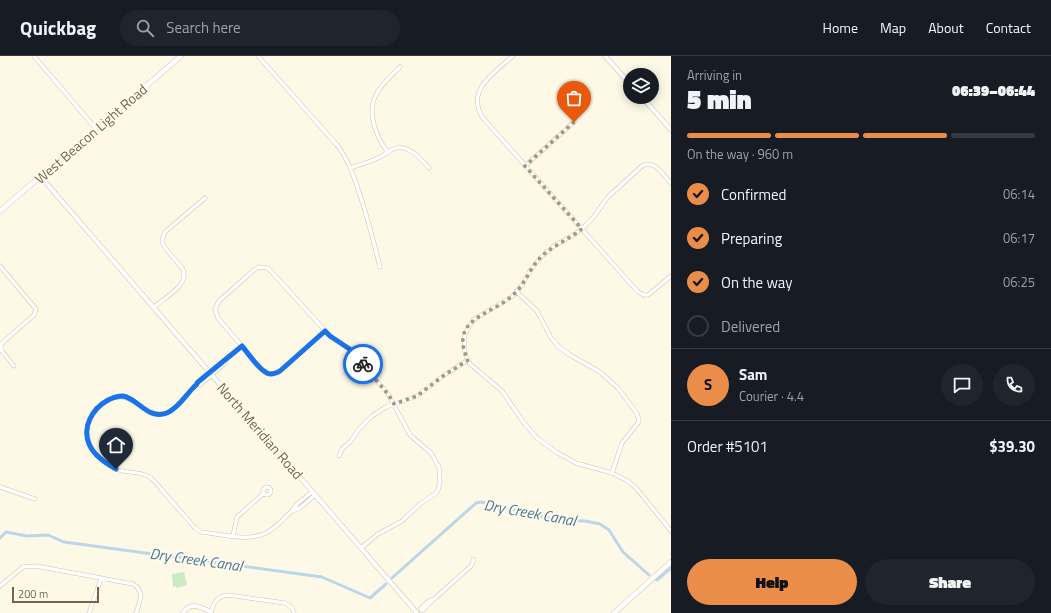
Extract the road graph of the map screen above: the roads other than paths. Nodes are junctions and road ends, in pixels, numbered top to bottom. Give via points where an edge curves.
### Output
1 (34, 56) edge
2 (181, 56) edge
3 (258, 56) edge
4 (513, 56) edge
5 (605, 56) edge
6 (400, 67) dead end
7 (623, 76) edge
8 (648, 104) edge
9 (574, 122) dead end
10 (96, 130) junction
11 (671, 130) edge
12 (388, 153) junction
13 (525, 166) junction
14 (351, 168) junction
15 (429, 168) dead end
16 (42, 177) junction
17 (671, 183) edge
18 (204, 198) dead end
19 (0, 211) edge
20 (582, 229) junction
21 (0, 266) edge
22 (380, 267) dead end
23 (671, 276) edge
24 (517, 292) junction
25 (154, 307) junction
26 (325, 331) junction
27 (242, 346) junction
28 (468, 360) junction
29 (14, 366) dead end
30 (211, 373) junction
31 (394, 404) junction
32 (338, 456) dead end
33 (612, 473) junction
34 (0, 488) edge
35 (314, 493) junction
36 (264, 494) dead end
37 (35, 499) dead end
38 (671, 531) edge
39 (233, 536) junction
40 (361, 548) junction
41 (473, 559) dead end
42 (671, 562) edge
43 (101, 579) junction
44 (0, 586) edge
45 (211, 612) edge
46 (419, 612) edge
47 (89, 613) edge
48 (136, 613) edge
49 (183, 613) edge
50 (294, 613) edge
51 (614, 613) edge

1 - 10 street
2 - 10 main road, West Beacon Light Road
3 - 14 street via 337,145
4 - 13 street via 484,82 477,97 478,107 483,118
5 - 7 street
6 - 12 street via 378,90 372,107 379,139
8 - 11 street
9 - 13 street
10 - 16 main road, West Beacon Light Road
12 - 14 street
12 - 15 street via 405,148 416,154
13 - 20 street
14 - 22 street
16 - 19 main road, West Beacon Light Road
16 - 25 street, North Meridian Road
17 - 20 street via 654,165 646,163 608,197
18 - 25 street via 164,234 163,244 182,268 184,276 182,284
20 - 23 street via 638,292 648,295
20 - 24 street via 545,253 534,264
21 - 29 street via 36,309 34,315 1,344 1,350
24 - 28 street via 470,325 464,343 464,352
24 - 33 street via 536,311 557,345 610,380 638,415 638,423 622,443
25 - 30 street, North Meridian Road
26 - 27 street via 280,371 271,374 262,370
26 - 27 street via 272,271 259,267 219,301 215,309 218,318
26 - 31 street via 356,354
27 - 30 street
28 - 31 street via 417,396
28 - 33 street via 502,391 524,423 546,445 576,463
30 - 35 street, North Meridian Road
30 - 39 street via 167,412 148,412 123,396 103,403 90,418 87,431 89,444 96,455 116,469 151,478 198,531
31 - 32 street via 368,420
31 - 40 street via 410,435 436,460 440,482 436,493 402,521 378,534
33 - 38 street via 634,486
34 - 37 street
35 - 39 street via 300,508 292,511 270,531 251,538
35 - 40 street, North Meridian Road
36 - 39 street via 237,517
40 - 46 street, North Meridian Road
41 - 46 street via 471,566
42 - 51 main road
43 - 44 street via 29,566 18,570
43 - 47 street
43 - 48 street via 138,587 141,596
45 - 49 street via 196,606 189,607
45 - 50 street via 216,600 224,595 282,602 289,605

